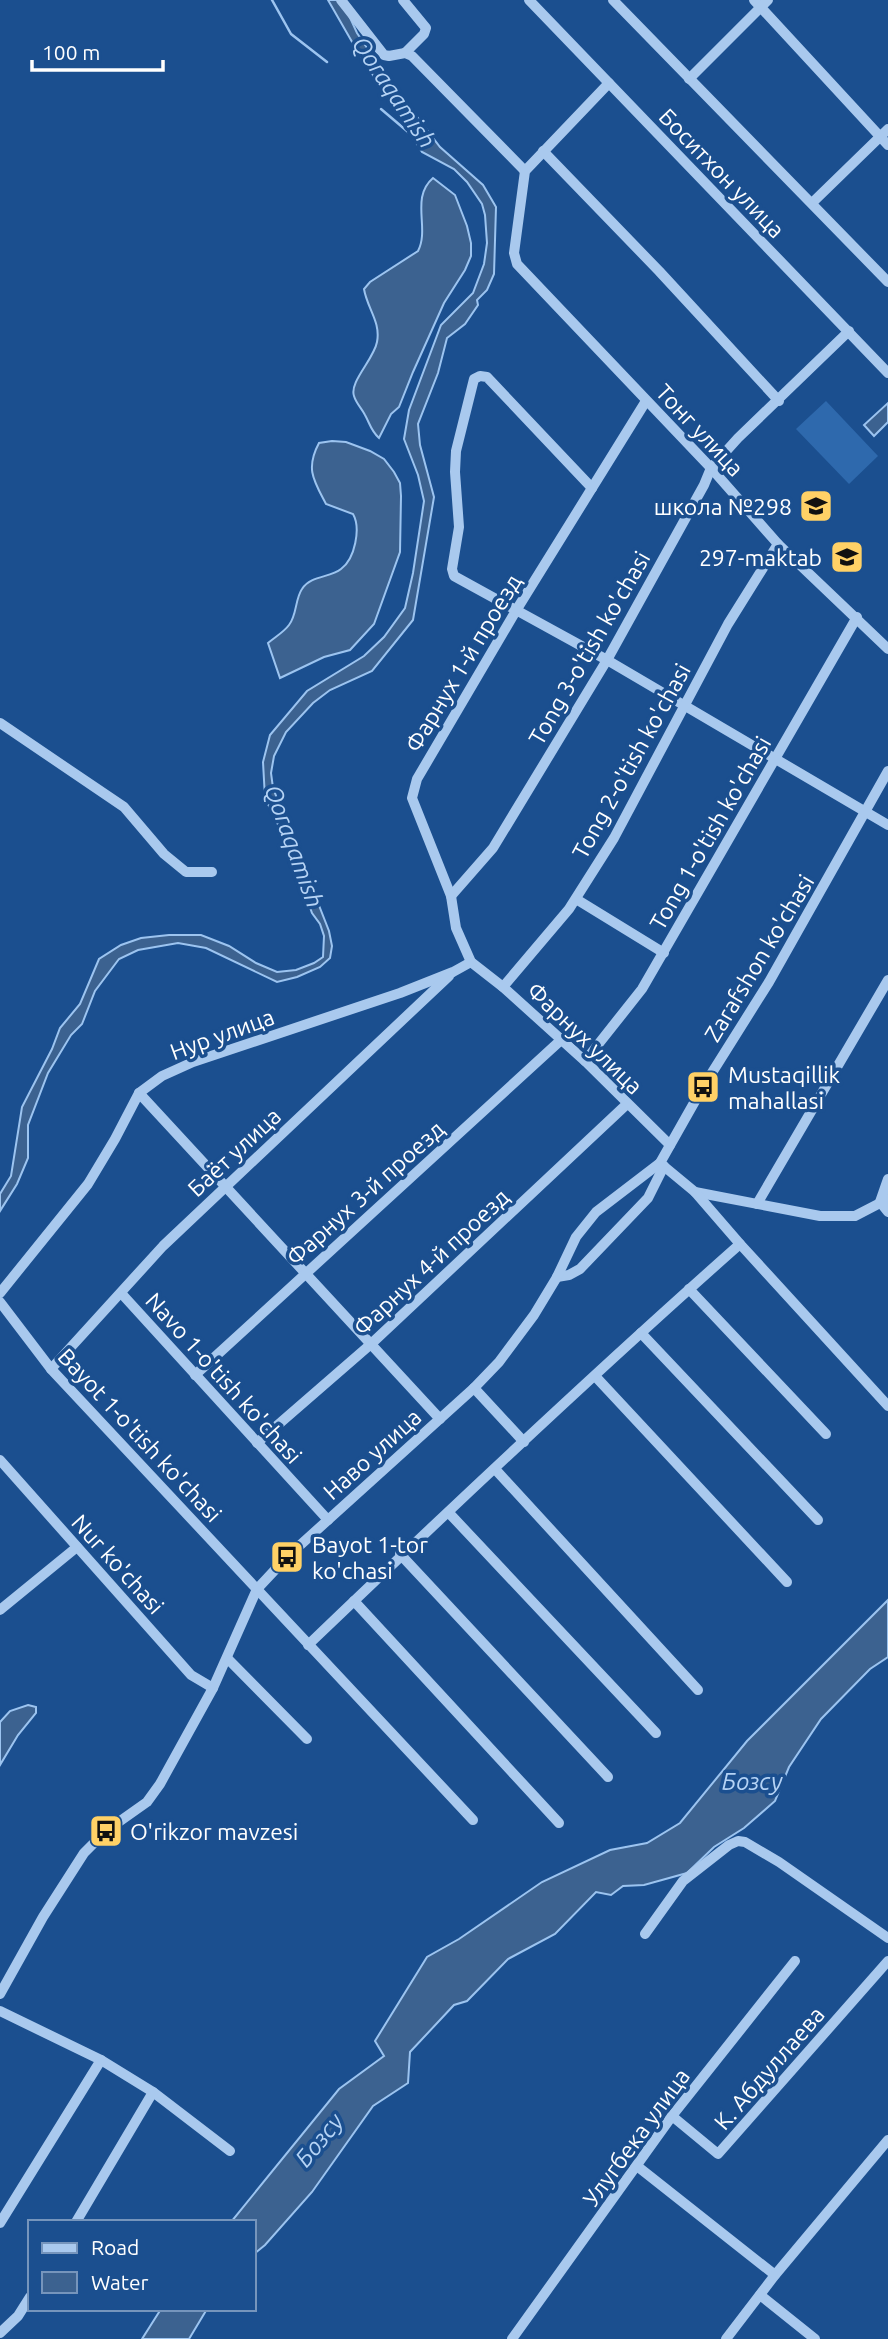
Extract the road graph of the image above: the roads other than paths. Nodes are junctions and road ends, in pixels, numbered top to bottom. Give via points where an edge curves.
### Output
1 (341, 0) edge
2 (403, 0) edge
3 (529, 0) edge
4 (613, 0) edge
5 (761, 2) edge
6 (405, 52) junction
7 (690, 79) junction
8 (609, 83) junction
9 (884, 133) edge
10 (888, 145) edge
11 (543, 151) junction
12 (525, 171) junction
13 (813, 202) junction
14 (888, 282) edge
15 (849, 331) junction
16 (888, 373) edge
17 (646, 401) junction
18 (779, 401) junction
19 (711, 468) junction
20 (592, 488) junction
21 (778, 544) junction
22 (517, 609) junction
23 (857, 617) junction
24 (888, 649) edge
25 (607, 660) junction
26 (683, 706) junction
27 (0, 723) edge
28 (774, 759) junction
29 (888, 771) edge
30 (865, 811) junction
31 (888, 825) edge
32 (212, 872) dead end
33 (451, 896) junction
34 (576, 899) junction
35 (664, 953) junction
36 (471, 962) junction
37 (453, 972) junction
38 (888, 980) edge
39 (503, 987) junction
40 (561, 1040) junction
41 (585, 1061) junction
42 (139, 1093) junction
43 (626, 1104) junction
44 (670, 1145) junction
45 (662, 1164) junction
46 (888, 1179) edge
47 (227, 1185) junction
48 (695, 1192) junction
49 (884, 1201) edge
50 (757, 1204) junction
51 (888, 1212) edge
52 (740, 1244) junction
53 (306, 1273) junction
54 (557, 1276) junction
55 (689, 1289) junction
56 (0, 1293) edge
57 (121, 1293) junction
58 (0, 1302) edge
59 (641, 1333) junction
60 (371, 1344) junction
61 (51, 1369) junction
62 (195, 1375) junction
63 (595, 1376) junction
64 (474, 1388) junction
65 (888, 1406) edge
66 (440, 1419) junction
67 (826, 1434) dead end
68 (524, 1442) junction
69 (257, 1443) junction
70 (0, 1460) edge
71 (495, 1469) junction
72 (449, 1513) junction
73 (328, 1520) junction
74 (818, 1520) dead end
75 (77, 1547) junction
76 (400, 1554) junction
77 (787, 1582) dead end
78 (257, 1589) junction
79 (354, 1601) junction
80 (0, 1611) edge
81 (308, 1645) junction
82 (227, 1658) junction
83 (213, 1688) junction
84 (698, 1690) dead end
85 (656, 1733) dead end
86 (307, 1739) dead end
87 (608, 1777) dead end
88 (473, 1820) dead end
89 (559, 1823) dead end
90 (645, 1934) dead end
91 (888, 1938) edge
92 (795, 1961) dead end
93 (888, 1961) edge
94 (0, 1994) edge
95 (0, 2011) edge
96 (101, 2060) junction
97 (153, 2092) junction
98 (672, 2116) junction
99 (888, 2140) edge
100 (230, 2151) dead end
101 (637, 2166) junction
102 (77, 2220) edge
103 (0, 2223) edge
104 (775, 2275) junction
105 (760, 2295) junction
106 (28, 2300) edge
107 (0, 2333) edge
108 (512, 2339) edge
109 (726, 2339) edge
110 (815, 2339) edge

1 - 6 street via 384,55
2 - 6 street via 426,28
3 - 8 street, Боситхон улица
4 - 7 street, Боситхон улица
5 - 7 street
5 - 9 street
6 - 12 street
7 - 13 street, Боситхон улица
8 - 11 street
8 - 15 street, Боситхон улица
9 - 10 street
9 - 13 street
11 - 12 street
11 - 18 street
12 - 17 street, Тонг улица via 513,253 517,264
13 - 14 street, Боситхон улица
15 - 16 street, Боситхон улица
15 - 18 street, Tong 3-o'tish ko'chasi
17 - 19 street, Тонг улица
17 - 20 street, Фарнух 1-й проезд
18 - 19 street, Tong 3-o'tish ko'chasi
19 - 21 street, Тонг улица
19 - 25 street, Tong 3-o'tish ko'chasi
20 - 22 street, Фарнух 1-й проезд
20 - 22 street via 487,377 474,379 456,451 459,527 452,569 460,581
21 - 23 street, Тонг улица
21 - 26 street, Tong 2-o'tish ko'chasi
22 - 25 street
22 - 33 street, Фарнух 1-й проезд via 416,779 412,797
23 - 24 street, Тонг улица
23 - 28 street, Tong 1-o'tish ko'chasi
25 - 26 street
25 - 33 street, Tong 3-o'tish ko'chasi via 493,848
26 - 28 street
26 - 34 street, Tong 2-o'tish ko'chasi via 614,838
27 - 32 street via 124,807 186,872
28 - 30 street
28 - 35 street, Tong 1-o'tish ko'chasi
29 - 30 street, Zarafshon ko'chasi
30 - 31 street
30 - 44 street, Zarafshon ko'chasi
33 - 36 street, Фарнух 1-й проезд via 456,928
34 - 35 street
34 - 39 street, Tong 2-o'tish ko'chasi
35 - 41 street, Tong 1-o'tish ko'chasi
36 - 37 street, Нур улица
36 - 39 street, Фарнух улица
37 - 42 street, Нур улица via 193,1062
37 - 47 street, Баёт улица
38 - 50 street
39 - 40 street, Фарнух улица
40 - 41 street, Фарнух улица
40 - 53 street, Фарнух 3-й проезд
41 - 43 street, Фарнух улица
42 - 47 street
42 - 56 street, Нур улица via 88,1184
43 - 44 street, Фарнух улица
43 - 60 street, Фарнух 4-й проезд
44 - 45 street, Zarafshon ko'chasi
45 - 48 street
45 - 54 street, Наво улица via 596,1212 576,1237
45 - 54 street, Zarafshon ko'chasi via 648,1198 580,1269
46 - 49 street
47 - 53 street
47 - 57 street, Баёт улица
48 - 50 street
48 - 52 street
49 - 50 street via 855,1216 820,1216
49 - 51 street
52 - 55 street
52 - 65 street
53 - 60 street
53 - 62 street, Фарнух 3-й проезд
54 - 64 street, Наво улица via 534,1315
55 - 59 street
55 - 67 street
57 - 61 street, Баёт улица
57 - 62 street, Navo 1-o'tish ko'chasi
58 - 61 street, Bayot 1-o'tish ko'chasi
59 - 63 street
59 - 74 street
60 - 66 street
60 - 69 street, Фарнух 4-й проезд
61 - 78 street, Bayot 1-o'tish ko'chasi
62 - 69 street, Navo 1-o'tish ko'chasi
63 - 68 street
63 - 77 street
64 - 66 street, Наво улица
64 - 68 street
66 - 73 street, Наво улица
68 - 71 street
69 - 73 street, Navo 1-o'tish ko'chasi
70 - 75 street, Nur ko'chasi
71 - 72 street
71 - 84 street
72 - 76 street
72 - 85 street
73 - 78 street, Наво улица
75 - 80 street
75 - 83 street, Nur ko'chasi via 191,1675
76 - 79 street
76 - 87 street
78 - 81 street, Bayot 1-o'tish ko'chasi
78 - 82 street, Наво улица
79 - 81 street
79 - 89 street
81 - 88 street, Bayot 1-o'tish ko'chasi
82 - 83 street, Наво улица
82 - 86 street
83 - 94 street, Наво улица via 147,1802 84,1853
90 - 91 street via 683,1881 738,1841 779,1862
92 - 98 street, Улугбека улица
93 - 98 street, К. Абдуллаева via 718,2154
95 - 96 street
96 - 97 street
96 - 103 street
97 - 100 street
97 - 102 street
98 - 101 street, Улугбека улица
99 - 104 street
101 - 104 street
101 - 108 street, Улугбека улица
104 - 105 street
105 - 109 street
105 - 110 street
106 - 107 street

